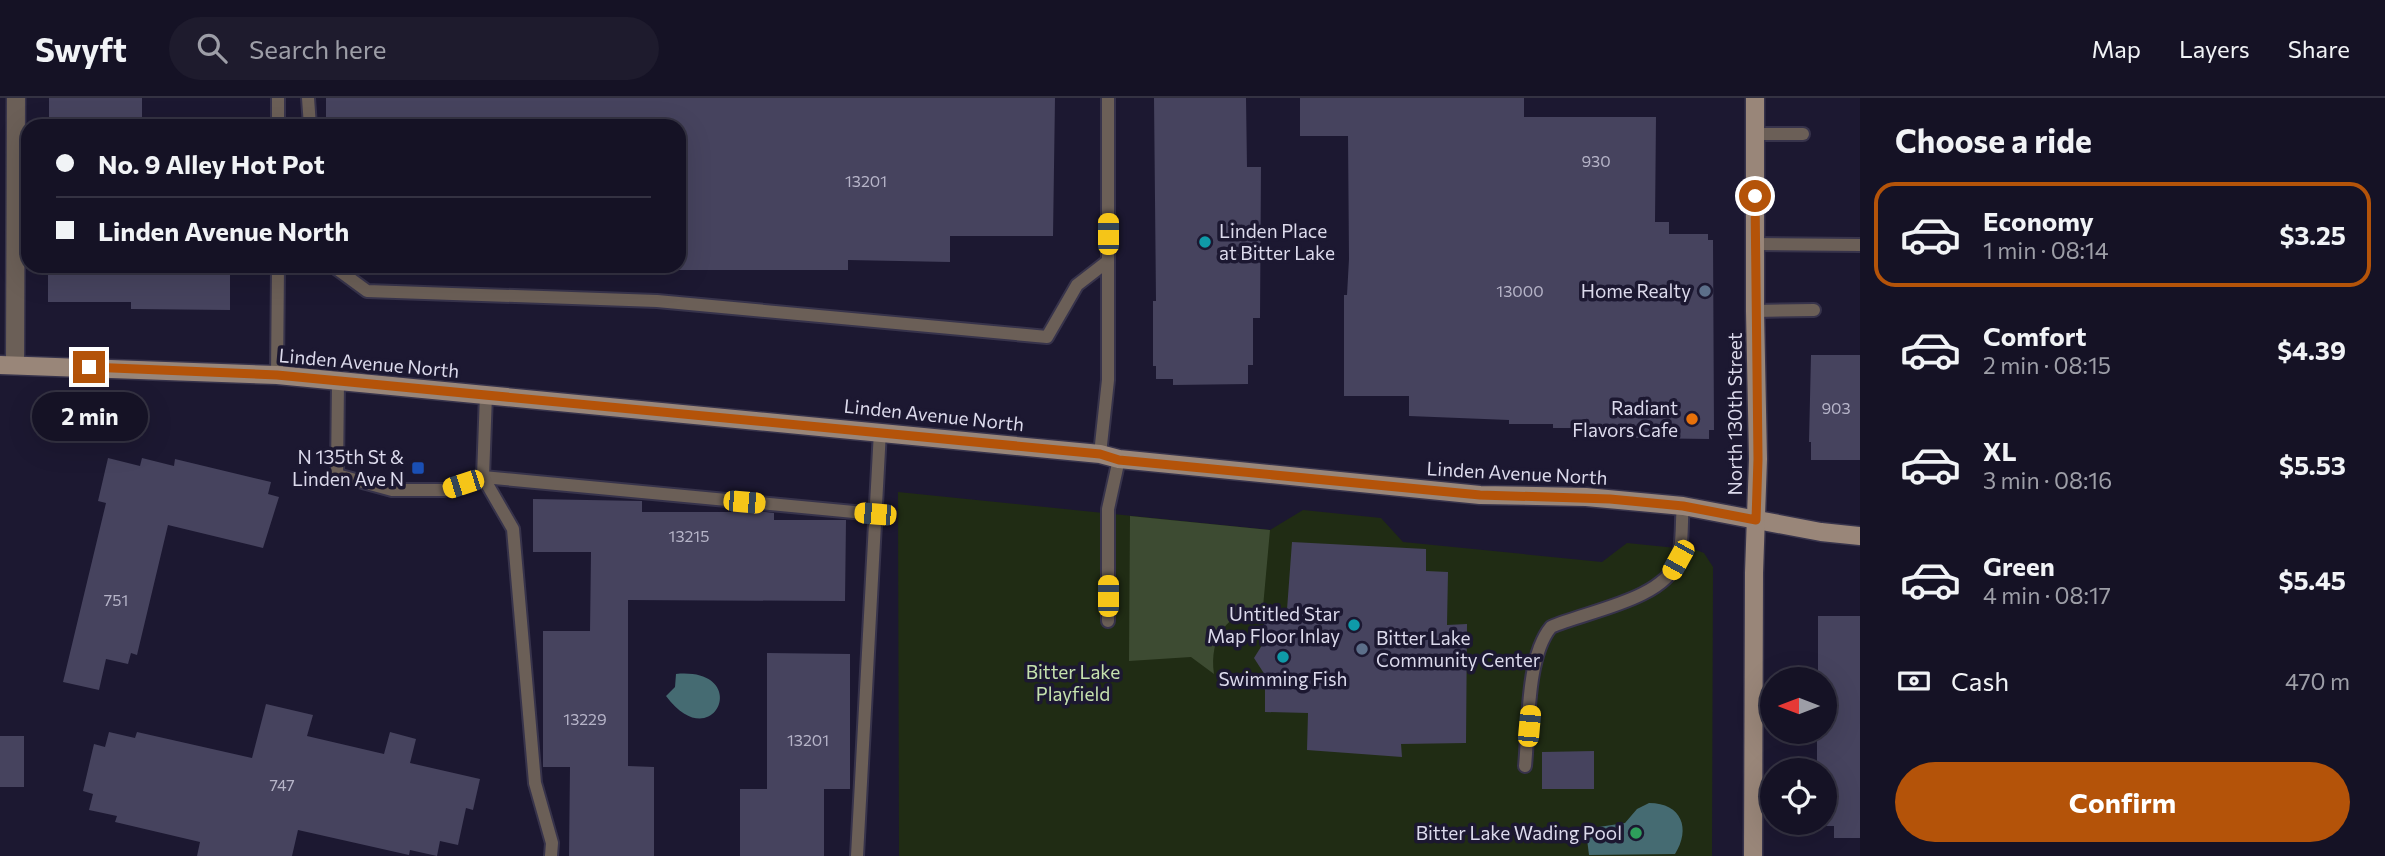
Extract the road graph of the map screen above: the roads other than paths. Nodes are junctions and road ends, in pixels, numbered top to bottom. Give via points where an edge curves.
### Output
1 (16, 98) edge
2 (278, 98) edge
3 (308, 98) edge
4 (1108, 98) edge
5 (1755, 98) edge
6 (278, 119) edge
7 (310, 119) edge
8 (1755, 134) junction
9 (1803, 134) dead end
10 (1755, 244) junction
11 (1860, 245) edge
12 (1108, 261) junction
13 (278, 273) edge
14 (343, 273) edge
15 (1814, 310) dead end
16 (1755, 311) junction
17 (8, 365) edge
18 (277, 375) junction
19 (338, 381) junction
20 (486, 394) junction
21 (880, 431) junction
22 (1100, 454) junction
23 (1119, 460) junction
24 (483, 477) junction
25 (1683, 506) junction
26 (875, 514) junction
27 (1756, 520) junction
28 (1860, 536) edge
29 (1108, 621) dead end
30 (1525, 766) dead end
31 (551, 856) edge
32 (858, 856) edge
33 (1753, 856) edge

1 - 17 street
2 - 6 lane
3 - 7 lane
4 - 12 lane
5 - 8 street, North 130th Street
8 - 9 lane
8 - 10 street, North 130th Street
10 - 11 lane
10 - 16 street, North 130th Street
12 - 14 lane via 1077,285 1047,337 657,301 367,291
12 - 22 lane via 1108,380
13 - 18 lane
15 - 16 lane
16 - 27 street, North 130th Street
17 - 18 street, Linden Avenue North
18 - 19 street, Linden Avenue North
19 - 20 street, Linden Avenue North
19 - 24 lane via 337,475 393,490 444,490
20 - 21 street, Linden Avenue North
20 - 24 lane
21 - 22 street, Linden Avenue North
21 - 26 lane
22 - 23 street, Linden Avenue North
23 - 25 street, Linden Avenue North via 1480,495 1586,497
23 - 29 lane via 1108,509
24 - 26 lane
24 - 31 lane via 513,529 535,783 552,843
25 - 27 street, Linden Avenue North
25 - 30 lane via 1678,560 1667,579 1648,592 1552,627 1542,638 1534,669
26 - 32 lane
27 - 28 street, Linden Avenue North
27 - 33 street, North 130th Street

